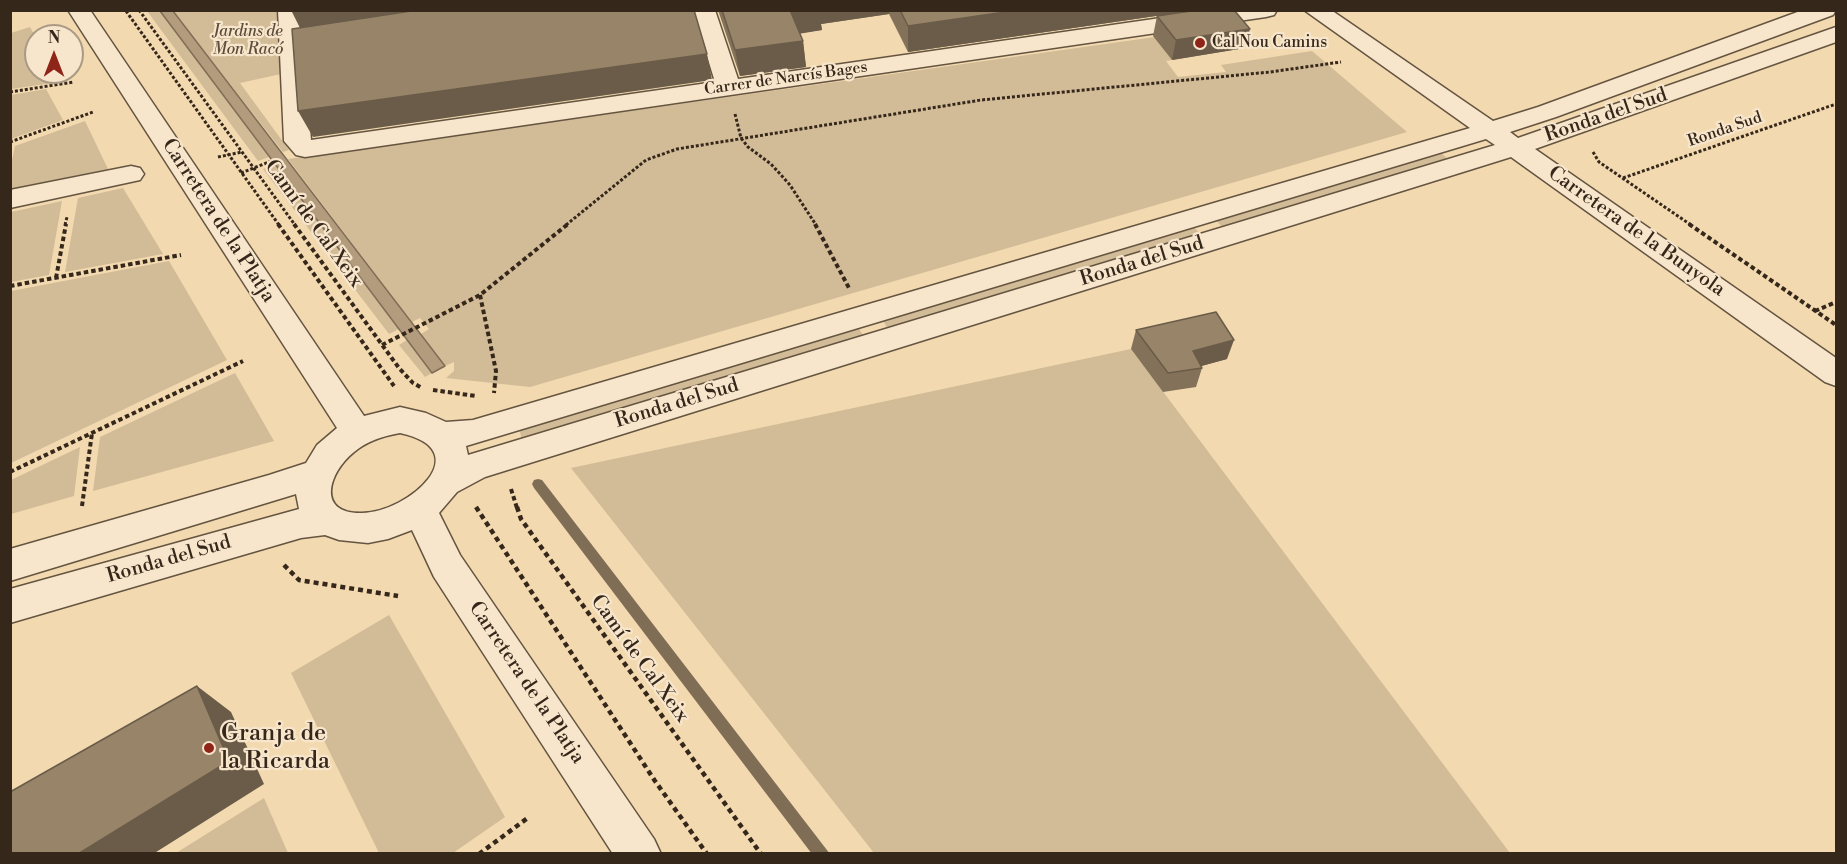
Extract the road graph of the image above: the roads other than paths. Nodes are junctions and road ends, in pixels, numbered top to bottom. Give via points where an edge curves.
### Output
1 (79, 10) edge
2 (289, 10) edge
3 (704, 10) edge
4 (1266, 10) edge
5 (1315, 10) edge
6 (1825, 10) edge
7 (1836, 34) edge
8 (315, 44) edge
9 (290, 48) junction
10 (728, 87) junction
11 (1490, 130) junction
12 (1516, 147) junction
13 (131, 174) dead end
14 (10, 199) edge
15 (1836, 374) edge
16 (357, 432) junction
17 (443, 435) junction
18 (316, 473) junction
19 (433, 495) junction
20 (330, 520) junction
21 (10, 565) edge
22 (10, 606) edge
23 (639, 854) edge

1 - 16 street, Carretera de la Platja
2 - 9 street
3 - 10 street
4 - 10 street, Carrer de Narcís Bages
5 - 11 street, Carretera de la Bunyola
6 - 11 street, Ronda del Sud
7 - 12 street, Ronda del Sud
8 - 9 street
9 - 10 street, Carrer de Narcís Bages via 297,141 305,149
11 - 12 street, Carretera de la Bunyola
11 - 17 street, Ronda del Sud via 473,433
12 - 15 street, Carretera de la Bunyola
12 - 19 street, Ronda del Sud via 474,467
13 - 14 street
16 - 17 street via 400,420 421,422
16 - 18 street via 333,450
17 - 19 street via 453,457
18 - 20 street via 313,500
18 - 21 street, Ronda del Sud
19 - 20 street via 399,521 374,528 352,528
19 - 23 street, Carretera de la Platja via 447,566
20 - 22 street, Ronda del Sud via 273,530

